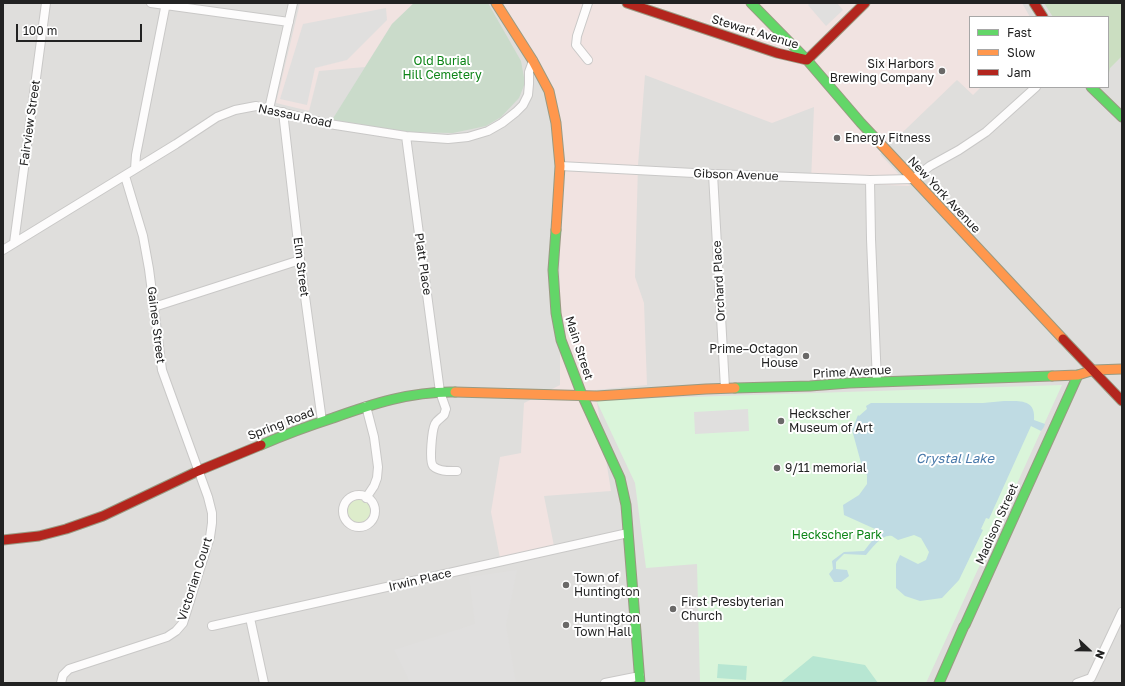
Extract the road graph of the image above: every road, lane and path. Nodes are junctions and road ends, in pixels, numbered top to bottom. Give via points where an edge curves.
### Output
1 (46, 3) edge
2 (152, 3) edge
3 (293, 3) edge
4 (496, 3) edge
5 (588, 3) edge
6 (627, 3) edge
7 (751, 3) edge
8 (866, 3) edge
9 (1034, 3) edge
10 (166, 4) edge
11 (1042, 16) edge
12 (289, 22) junction
13 (588, 60) dead end
14 (807, 60) junction
15 (533, 61) junction
16 (1035, 88) edge
17 (1092, 88) edge
18 (269, 109) junction
19 (283, 112) junction
20 (1122, 117) edge
21 (406, 136) junction
22 (560, 166) junction
23 (135, 169) junction
24 (713, 174) junction
25 (125, 176) junction
26 (913, 179) junction
27 (870, 180) junction
28 (14, 243) junction
29 (3, 250) edge
30 (300, 260) junction
31 (154, 308) junction
32 (1122, 369) edge
33 (1094, 370) junction
34 (1078, 375) junction
35 (877, 382) junction
36 (725, 388) junction
37 (440, 392) junction
38 (582, 395) junction
39 (1122, 401) edge
40 (366, 406) junction
41 (322, 421) junction
42 (198, 471) junction
43 (457, 471) dead end
44 (366, 498) dead end
45 (628, 533) junction
46 (3, 540) edge
47 (1122, 612) edge
48 (250, 618) junction
49 (212, 626) dead end
50 (640, 679) edge
51 (61, 683) edge
52 (264, 683) edge
53 (605, 683) edge
54 (939, 683) edge
55 (1077, 683) edge

1 - 28 street, Fairview Street
2 - 10 street
3 - 12 street
4 - 15 main road, Main Street
5 - 13 street via 576,45
6 - 14 main road, Stewart Avenue via 777,53
7 - 14 main road, New York Avenue
8 - 14 main road
9 - 11 main road
10 - 12 street
10 - 23 street
12 - 18 street
14 - 26 main road, New York Avenue
15 - 21 street, Nassau Road via 529,72 528,95 522,105 502,123 488,131 468,137 448,139
15 - 22 main road, Main Street via 549,90 556,123
16 - 26 street via 986,132
17 - 20 main road
18 - 19 street, Nassau Road
18 - 23 street, Nassau Road via 256,106 217,117
19 - 21 street, Nassau Road via 329,124
19 - 30 street, Elm Street
21 - 37 street, Platt Place
22 - 24 street, Gibson Avenue
22 - 38 main road, Main Street via 553,270 556,313 560,335
23 - 25 street, Nassau Road
24 - 27 street, Gibson Avenue
24 - 36 street, Orchard Place
25 - 28 street, Nassau Road
25 - 31 street, Gaines Street via 143,236
26 - 27 street, Gibson Avenue
26 - 33 main road, New York Avenue
27 - 35 street
28 - 29 street, Nassau Road
30 - 31 street
30 - 41 street, Elm Street
31 - 42 street, Gaines Street via 162,370
32 - 33 main road, Prime Avenue
33 - 34 main road, Prime Avenue
33 - 39 main road, New York Avenue
34 - 35 main road, Prime Avenue
34 - 54 main road, Madison Street
35 - 36 main road, Prime Avenue
36 - 38 main road, Prime Avenue
37 - 38 main road, Spring Road
37 - 40 main road, Spring Road via 405,396
37 - 43 street, Platt Place via 446,409 436,422 431,462 439,469
38 - 45 main road, Main Street via 620,478 626,505
40 - 41 main road, Spring Road
40 - 44 street via 378,467 374,486
41 - 42 main road, Spring Road
42 - 46 main road, Spring Road via 103,516 39,536
42 - 51 street, Victorian Court via 212,513 212,523 183,623 167,637 68,670 63,675
45 - 48 street, Irwin Place
45 - 50 main road, Main Street
47 - 55 street via 1091,678
48 - 49 street, Irwin Place
48 - 52 street
50 - 53 street

